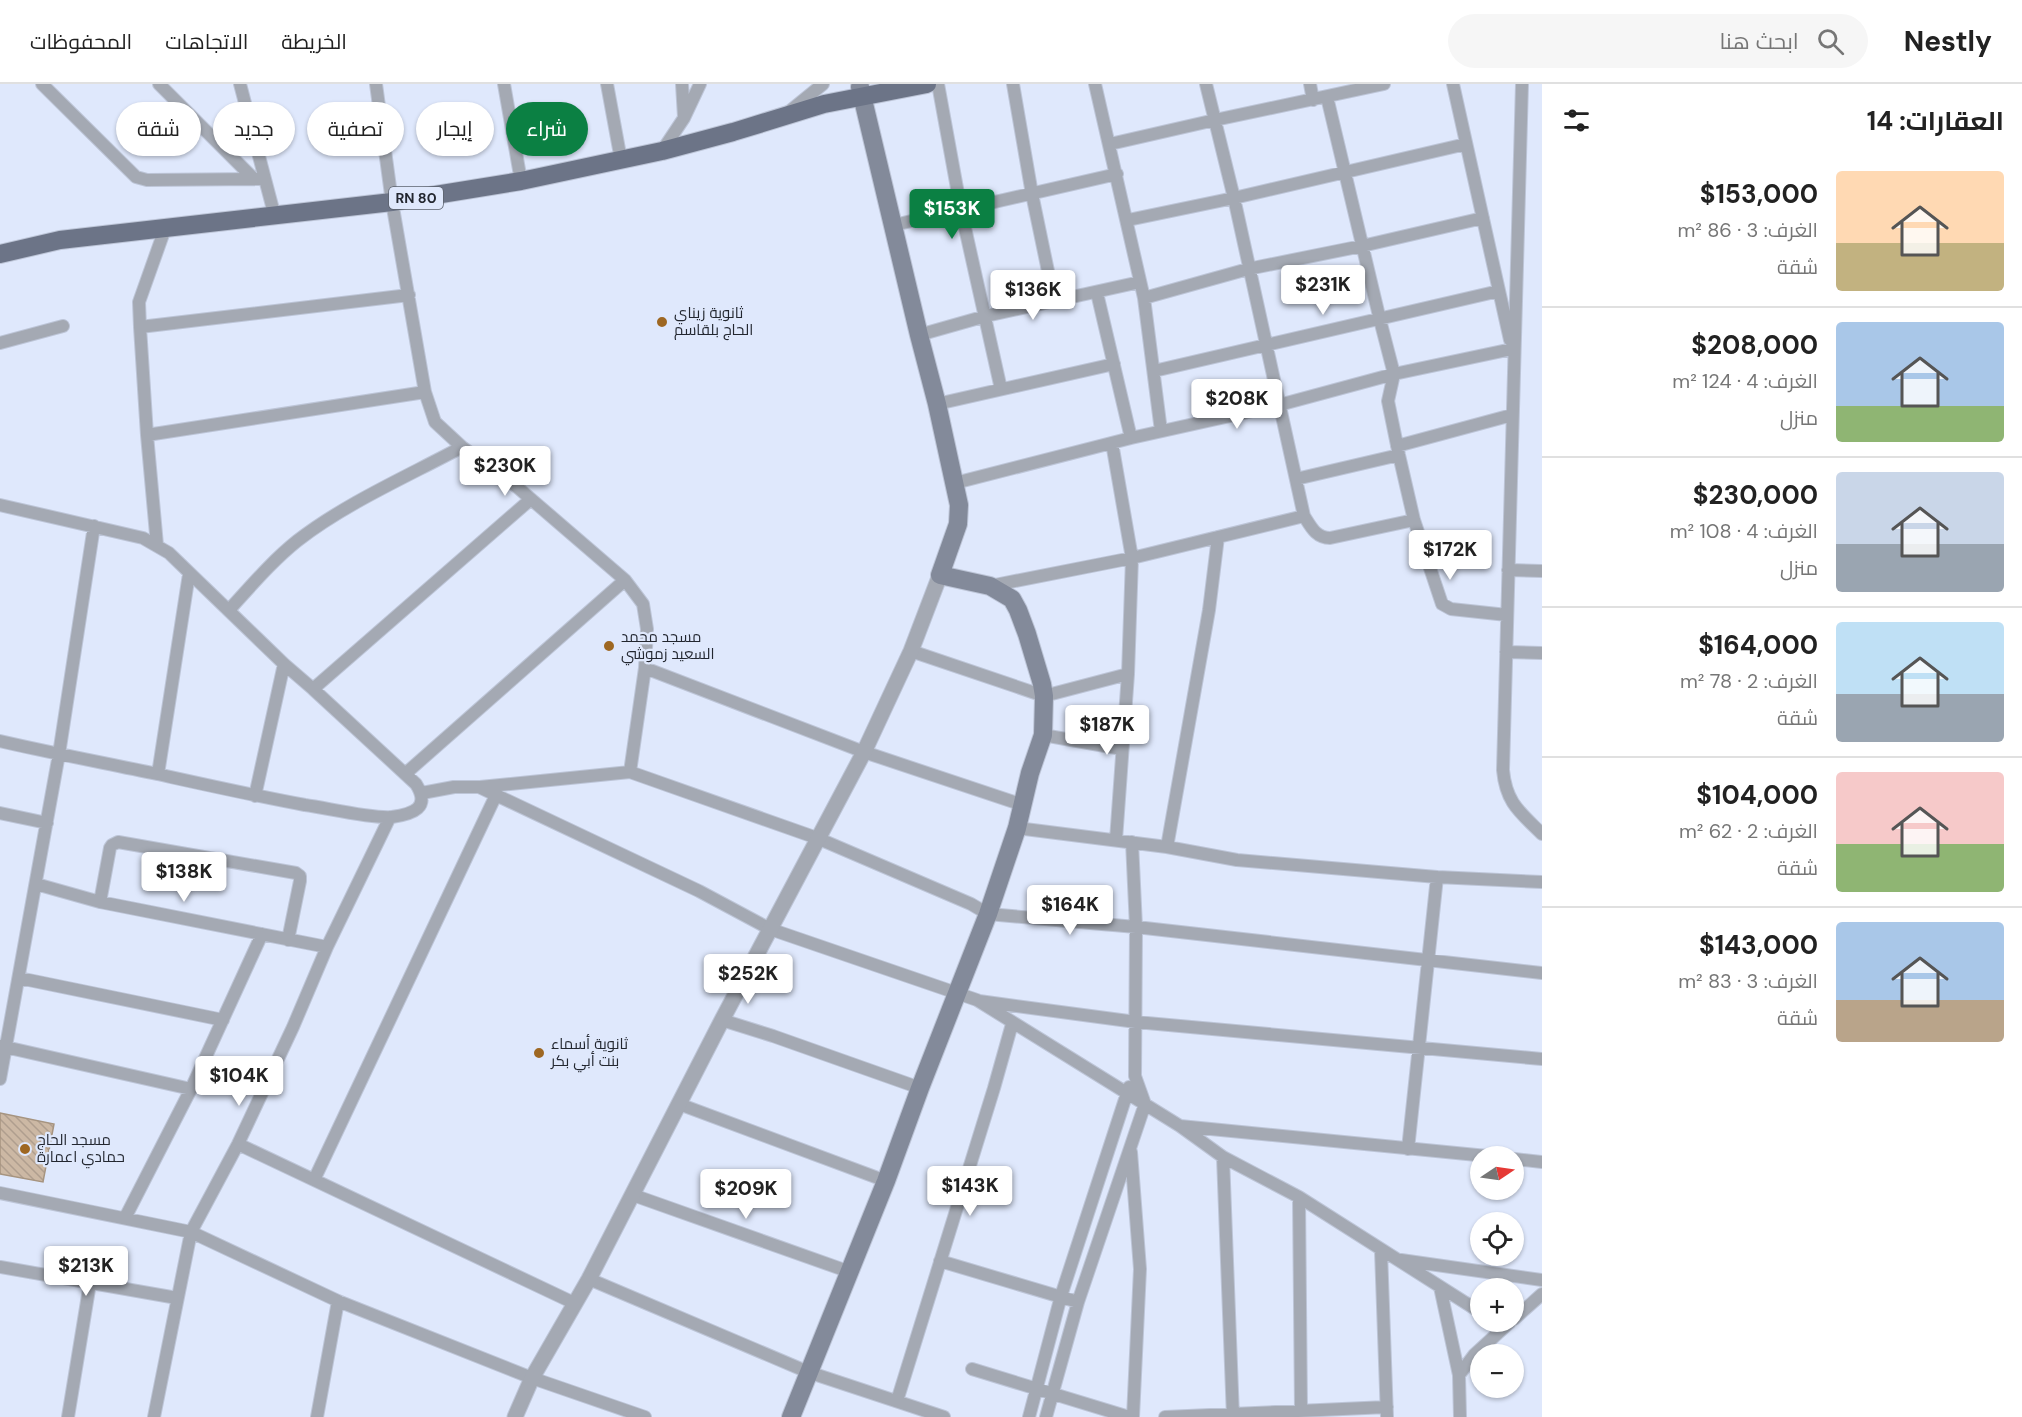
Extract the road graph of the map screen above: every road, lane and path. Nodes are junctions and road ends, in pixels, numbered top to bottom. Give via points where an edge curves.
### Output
1 (42, 84) edge
2 (159, 84) edge
3 (240, 84) edge
4 (376, 84) edge
5 (504, 84) edge
6 (607, 84) edge
7 (682, 84) edge
8 (699, 84) edge
9 (822, 84) edge
10 (927, 84) edge
11 (938, 84) edge
12 (1013, 84) edge
13 (1095, 84) edge
14 (1206, 84) edge
15 (1310, 84) edge
16 (1384, 84) edge
17 (1453, 84) edge
18 (1522, 84) edge
19 (863, 89) edge
20 (1327, 97) junction
21 (1313, 100) junction
22 (784, 116) junction
23 (684, 118) junction
24 (1215, 120) junction
25 (1110, 144) junction
26 (1466, 144) junction
27 (662, 151) junction
28 (621, 160) junction
29 (1344, 173) junction
30 (1117, 174) junction
31 (259, 179) junction
32 (521, 181) junction
33 (1032, 194) junction
34 (1234, 198) junction
35 (392, 202) junction
36 (961, 210) junction
37 (274, 217) junction
38 (1483, 218) junction
39 (1128, 220) junction
40 (894, 225) junction
41 (166, 226) junction
42 (1362, 246) junction
43 (0, 254) edge
44 (1248, 269) junction
45 (1140, 282) junction
46 (1499, 291) junction
47 (1096, 293) junction
48 (409, 295) junction
49 (1144, 298) junction
50 (1054, 300) junction
51 (986, 316) junction
52 (1380, 320) junction
53 (63, 326) dead end
54 (140, 327) junction
55 (919, 335) junction
56 (0, 343) edge
57 (1265, 344) junction
58 (1513, 352) junction
59 (1114, 364) junction
60 (1154, 371) junction
61 (1394, 374) junction
62 (1001, 389) junction
63 (425, 392) junction
64 (937, 404) junction
65 (1279, 405) junction
66 (1512, 415) junction
67 (1161, 431) junction
68 (147, 435) junction
69 (1131, 438) junction
70 (1112, 443) junction
71 (462, 447) junction
72 (1398, 450) junction
73 (1296, 479) junction
74 (955, 483) junction
75 (531, 500) junction
76 (0, 505) edge
77 (1304, 516) junction
78 (1414, 520) junction
79 (94, 526) junction
80 (1218, 537) junction
81 (157, 545) junction
82 (1132, 558) junction
83 (1509, 570) junction
84 (1542, 572) edge
85 (189, 574) junction
86 (940, 575) junction
87 (625, 580) junction
88 (990, 586) junction
89 (229, 610) junction
90 (1507, 615) junction
91 (911, 651) junction
92 (1506, 652) junction
93 (1542, 653) edge
94 (284, 664) junction
95 (645, 668) junction
96 (1128, 674) junction
97 (313, 688) junction
98 (1044, 696) junction
99 (1043, 735) junction
100 (0, 741) edge
101 (1122, 749) junction
102 (864, 752) junction
103 (59, 754) junction
104 (630, 772) junction
105 (158, 774) junction
106 (405, 774) junction
107 (479, 787) junction
108 (422, 793) junction
109 (496, 795) junction
110 (255, 796) junction
111 (1023, 805) junction
112 (0, 813) edge
113 (390, 817) junction
114 (47, 822) junction
115 (1017, 828) junction
116 (1542, 834) edge
117 (817, 838) junction
118 (1116, 840) junction
119 (1132, 842) junction
120 (1167, 847) junction
121 (1437, 877) junction
122 (1542, 882) edge
123 (36, 884) junction
124 (100, 902) junction
125 (988, 915) junction
126 (1136, 927) junction
127 (770, 929) junction
128 (262, 934) junction
129 (288, 940) junction
130 (327, 947) junction
131 (1430, 960) junction
132 (1542, 973) edge
133 (19, 978) junction
134 (956, 994) junction
135 (977, 1000) junction
136 (223, 1020) junction
137 (722, 1020) junction
138 (1136, 1022) junction
139 (1012, 1024) junction
140 (3, 1046) edge
141 (1419, 1048) junction
142 (1542, 1059) edge
143 (1135, 1076) junction
144 (0, 1079) edge
145 (920, 1088) junction
146 (191, 1089) junction
147 (1126, 1093) junction
148 (679, 1104) junction
149 (1144, 1104) junction
150 (1180, 1126) junction
151 (238, 1144) junction
152 (1131, 1145) junction
153 (1408, 1149) junction
154 (1470, 1155) edge
155 (1224, 1157) junction
156 (1524, 1160) edge
157 (1542, 1162) edge
158 (314, 1180) junction
159 (886, 1181) junction
160 (0, 1193) edge
161 (633, 1195) junction
162 (1299, 1197) junction
163 (125, 1218) junction
164 (191, 1232) junction
165 (1382, 1251) junction
166 (1396, 1260) junction
167 (940, 1261) junction
168 (0, 1267) edge
169 (850, 1272) junction
170 (588, 1279) junction
171 (1542, 1280) edge
172 (90, 1283) junction
173 (1440, 1287) junction
174 (1542, 1294) edge
175 (1061, 1296) junction
176 (177, 1298) junction
177 (338, 1301) junction
178 (1078, 1302) junction
179 (574, 1303) junction
180 (1470, 1306) edge
181 (1524, 1308) edge
182 (1496, 1332) edge
183 (972, 1369) dead end
184 (808, 1372) junction
185 (1458, 1375) junction
186 (532, 1378) junction
187 (1037, 1388) junction
188 (1053, 1393) junction
189 (897, 1401) junction
190 (1301, 1411) junction
191 (1387, 1412) edge
192 (1232, 1415) edge
193 (68, 1417) edge
194 (154, 1417) edge
195 (317, 1417) edge
196 (515, 1417) edge
197 (645, 1417) edge
198 (790, 1417) edge
199 (944, 1417) edge
200 (1029, 1417) edge
201 (1046, 1417) edge
202 (1131, 1417) edge
203 (1165, 1417) edge
204 (1460, 1417) edge

1 - 31 street via 136,177
2 - 31 street
3 - 31 street
4 - 35 street
5 - 32 street
6 - 28 street
7 - 23 street
8 - 23 street
9 - 22 street
10 - 19 main road, RN 80
11 - 36 street
12 - 33 street
13 - 25 street
14 - 24 street
15 - 21 street
16 - 20 street
17 - 26 street
18 - 58 street
19 - 22 main road, RN 80
19 - 40 main road
20 - 21 street
20 - 29 street
21 - 24 street
22 - 27 main road, RN 80
23 - 27 street
24 - 25 street
24 - 34 street
25 - 30 street
26 - 29 street
26 - 38 street
27 - 28 main road, RN 80
28 - 32 main road, RN 80
29 - 34 street
29 - 42 street
30 - 33 street
30 - 39 street
31 - 37 street
32 - 35 main road, RN 80
33 - 36 street
33 - 50 street
34 - 39 street
34 - 44 street
35 - 37 main road, RN 80
35 - 48 street
36 - 40 street
36 - 51 street
37 - 41 main road, RN 80
38 - 42 street
38 - 46 street
39 - 45 street
40 - 55 main road
41 - 43 main road, RN 80 via 60,240
41 - 54 street via 140,302
42 - 44 street
42 - 52 street
44 - 49 street
44 - 57 street
45 - 47 street
45 - 49 street
46 - 52 street
46 - 58 street
47 - 50 street
47 - 59 street
48 - 54 street
48 - 63 street
49 - 60 street
50 - 51 street
51 - 55 street
51 - 62 street
52 - 57 street
52 - 61 street
53 - 56 street
54 - 68 street
55 - 64 main road
57 - 60 street
57 - 65 street
58 - 61 street
58 - 66 street
59 - 62 street
59 - 69 street
60 - 67 street
61 - 65 street
61 - 72 street via 1388,401
62 - 64 street
63 - 68 street
63 - 71 street via 435,422
64 - 74 main road
65 - 67 street
65 - 73 street
66 - 72 street
66 - 83 street
67 - 69 street
68 - 81 street
69 - 70 street
70 - 74 street
70 - 82 street
71 - 75 street
71 - 89 street via 362,500 298,540
72 - 73 street
72 - 78 street
73 - 77 street
74 - 86 main road via 958,524
75 - 87 street
75 - 97 street
76 - 79 street
77 - 78 street via 1322,538
77 - 80 street
78 - 90 street via 1442,604 1451,609
79 - 81 street
79 - 103 street
80 - 82 street
80 - 120 street
81 - 85 street
82 - 88 street
82 - 96 street
83 - 84 street
83 - 90 street
85 - 89 street
85 - 105 street
86 - 88 main road
86 - 91 street
87 - 95 street via 643,604 647,629
87 - 106 street
88 - 98 main road via 1012,599 1018,610
89 - 94 street
90 - 92 street
91 - 98 street
91 - 102 street
92 - 93 street
92 - 116 street via 1504,783 1517,809
94 - 97 street
94 - 110 street
95 - 102 street
95 - 104 street
96 - 98 street
96 - 101 street
97 - 106 street
98 - 99 main road
99 - 101 street
99 - 111 main road
100 - 103 street
101 - 118 street
102 - 111 street
102 - 117 street
103 - 105 street
103 - 114 street
104 - 107 street
104 - 117 street
105 - 110 street
106 - 108 street
107 - 108 street
107 - 109 street
108 - 113 street via 417,809
109 - 127 street
109 - 158 street
110 - 113 street
111 - 115 main road
112 - 114 street
113 - 130 street
114 - 123 street
115 - 118 street
115 - 125 main road
117 - 125 street via 971,904
117 - 127 street
118 - 119 street
119 - 120 street
119 - 126 street
120 - 121 street via 1237,860
121 - 122 street
121 - 131 street
123 - 124 street
123 - 133 street
124 - 128 street
124 - 129 street via 110,848 118,842 296,873 300,881
125 - 126 street
125 - 134 main road
126 - 131 street
126 - 138 street
127 - 134 street
127 - 137 street
128 - 129 street
128 - 136 street
129 - 130 street
130 - 151 street
131 - 132 street
131 - 141 street
133 - 136 street
133 - 140 street
134 - 135 street
134 - 145 main road
135 - 138 street
135 - 139 street
136 - 146 street
137 - 145 street
137 - 148 street
138 - 141 street
138 - 143 street
139 - 147 street
139 - 167 street
140 - 144 street
140 - 146 street
141 - 142 street
141 - 153 street
143 - 147 street
143 - 149 street
145 - 159 main road
146 - 163 street
147 - 149 street
147 - 175 street
148 - 159 street
148 - 161 street
149 - 150 street
149 - 152 street
150 - 153 street
150 - 155 street
151 - 158 street
151 - 164 street
152 - 178 street
152 - 202 street via 1140,1269
153 - 154 street
155 - 162 street
155 - 192 street
156 - 157 street
158 - 179 street
159 - 169 main road
160 - 163 street
161 - 169 street
161 - 170 street
162 - 165 street
162 - 190 street
163 - 164 street
164 - 176 street
164 - 177 street
165 - 166 street
165 - 191 street
166 - 171 street
166 - 173 street
167 - 175 street
167 - 189 street
168 - 172 street
169 - 184 main road
170 - 179 street
170 - 184 street
172 - 176 street
172 - 193 street
173 - 180 street
173 - 185 street
174 - 181 street
175 - 178 street
175 - 187 street
176 - 194 street
177 - 186 street
177 - 195 street
178 - 188 street
179 - 186 street
182 - 185 street
183 - 187 street
184 - 189 street
184 - 198 main road
185 - 204 street
186 - 196 street
186 - 197 street
187 - 188 street
187 - 200 street
188 - 201 street
188 - 202 street
189 - 199 street
190 - 191 street
190 - 192 street
192 - 203 street

